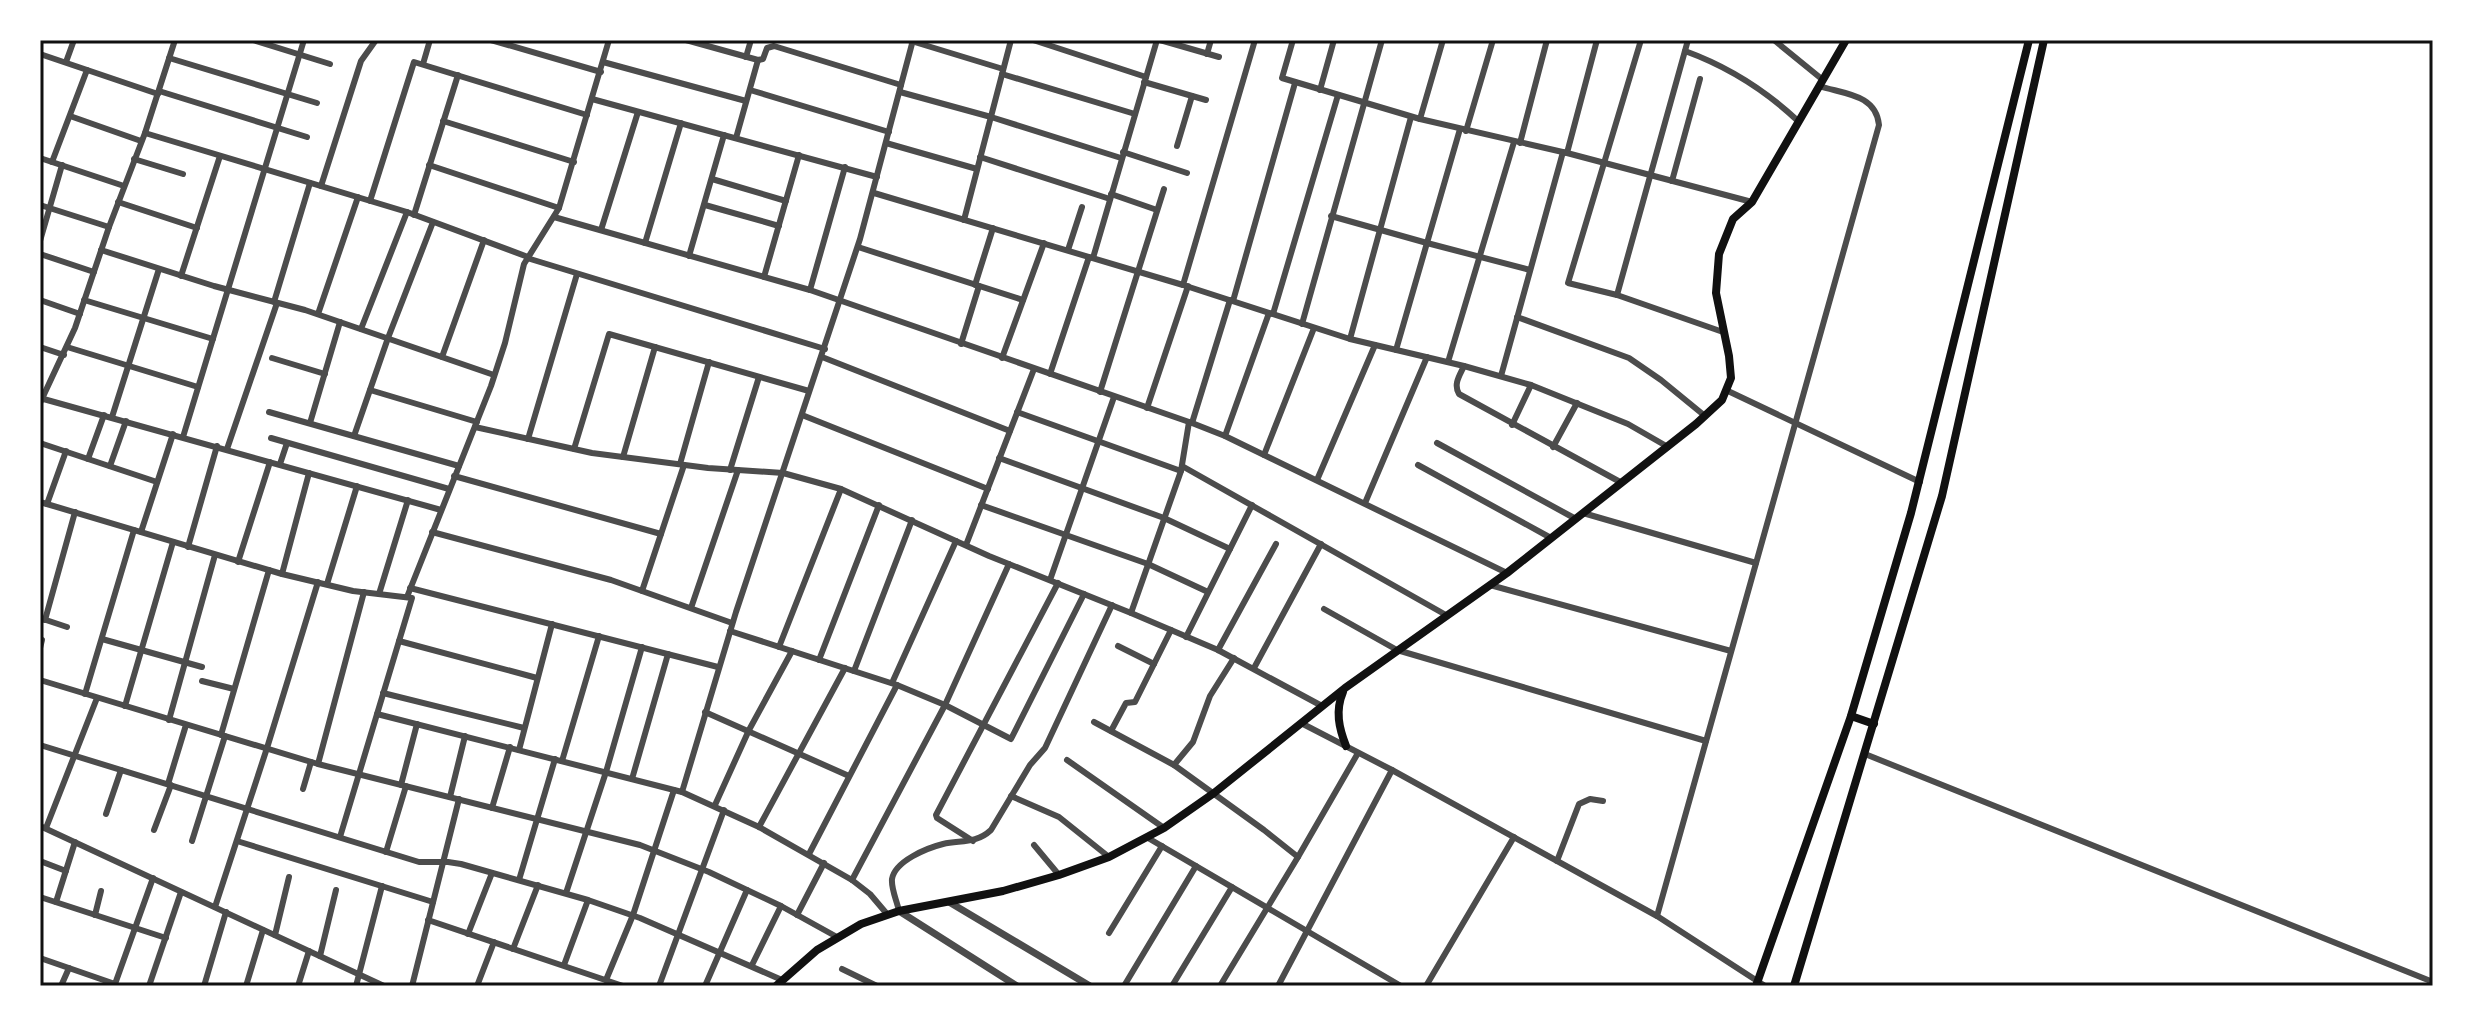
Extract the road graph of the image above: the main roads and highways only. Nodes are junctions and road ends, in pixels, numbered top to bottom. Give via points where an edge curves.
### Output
1 (1846, 40) edge
2 (2029, 40) edge
3 (2044, 40) edge
4 (1345, 688) junction
5 (1851, 716) junction
6 (1874, 724) junction
7 (1346, 746) road end
8 (779, 983) edge
9 (1760, 984) edge
10 (1794, 986) edge

1 - 4 main road via 1752,202 1733,219 1719,254 1716,293 1731,378 1722,400 1507,573
2 - 5 main road via 1920,482
3 - 6 main road via 1942,496
4 - 7 main road via 1338,723
4 - 8 main road via 1214,793 1148,838 1059,875 887,914 837,937
5 - 6 main road
5 - 9 main road
6 - 10 main road

